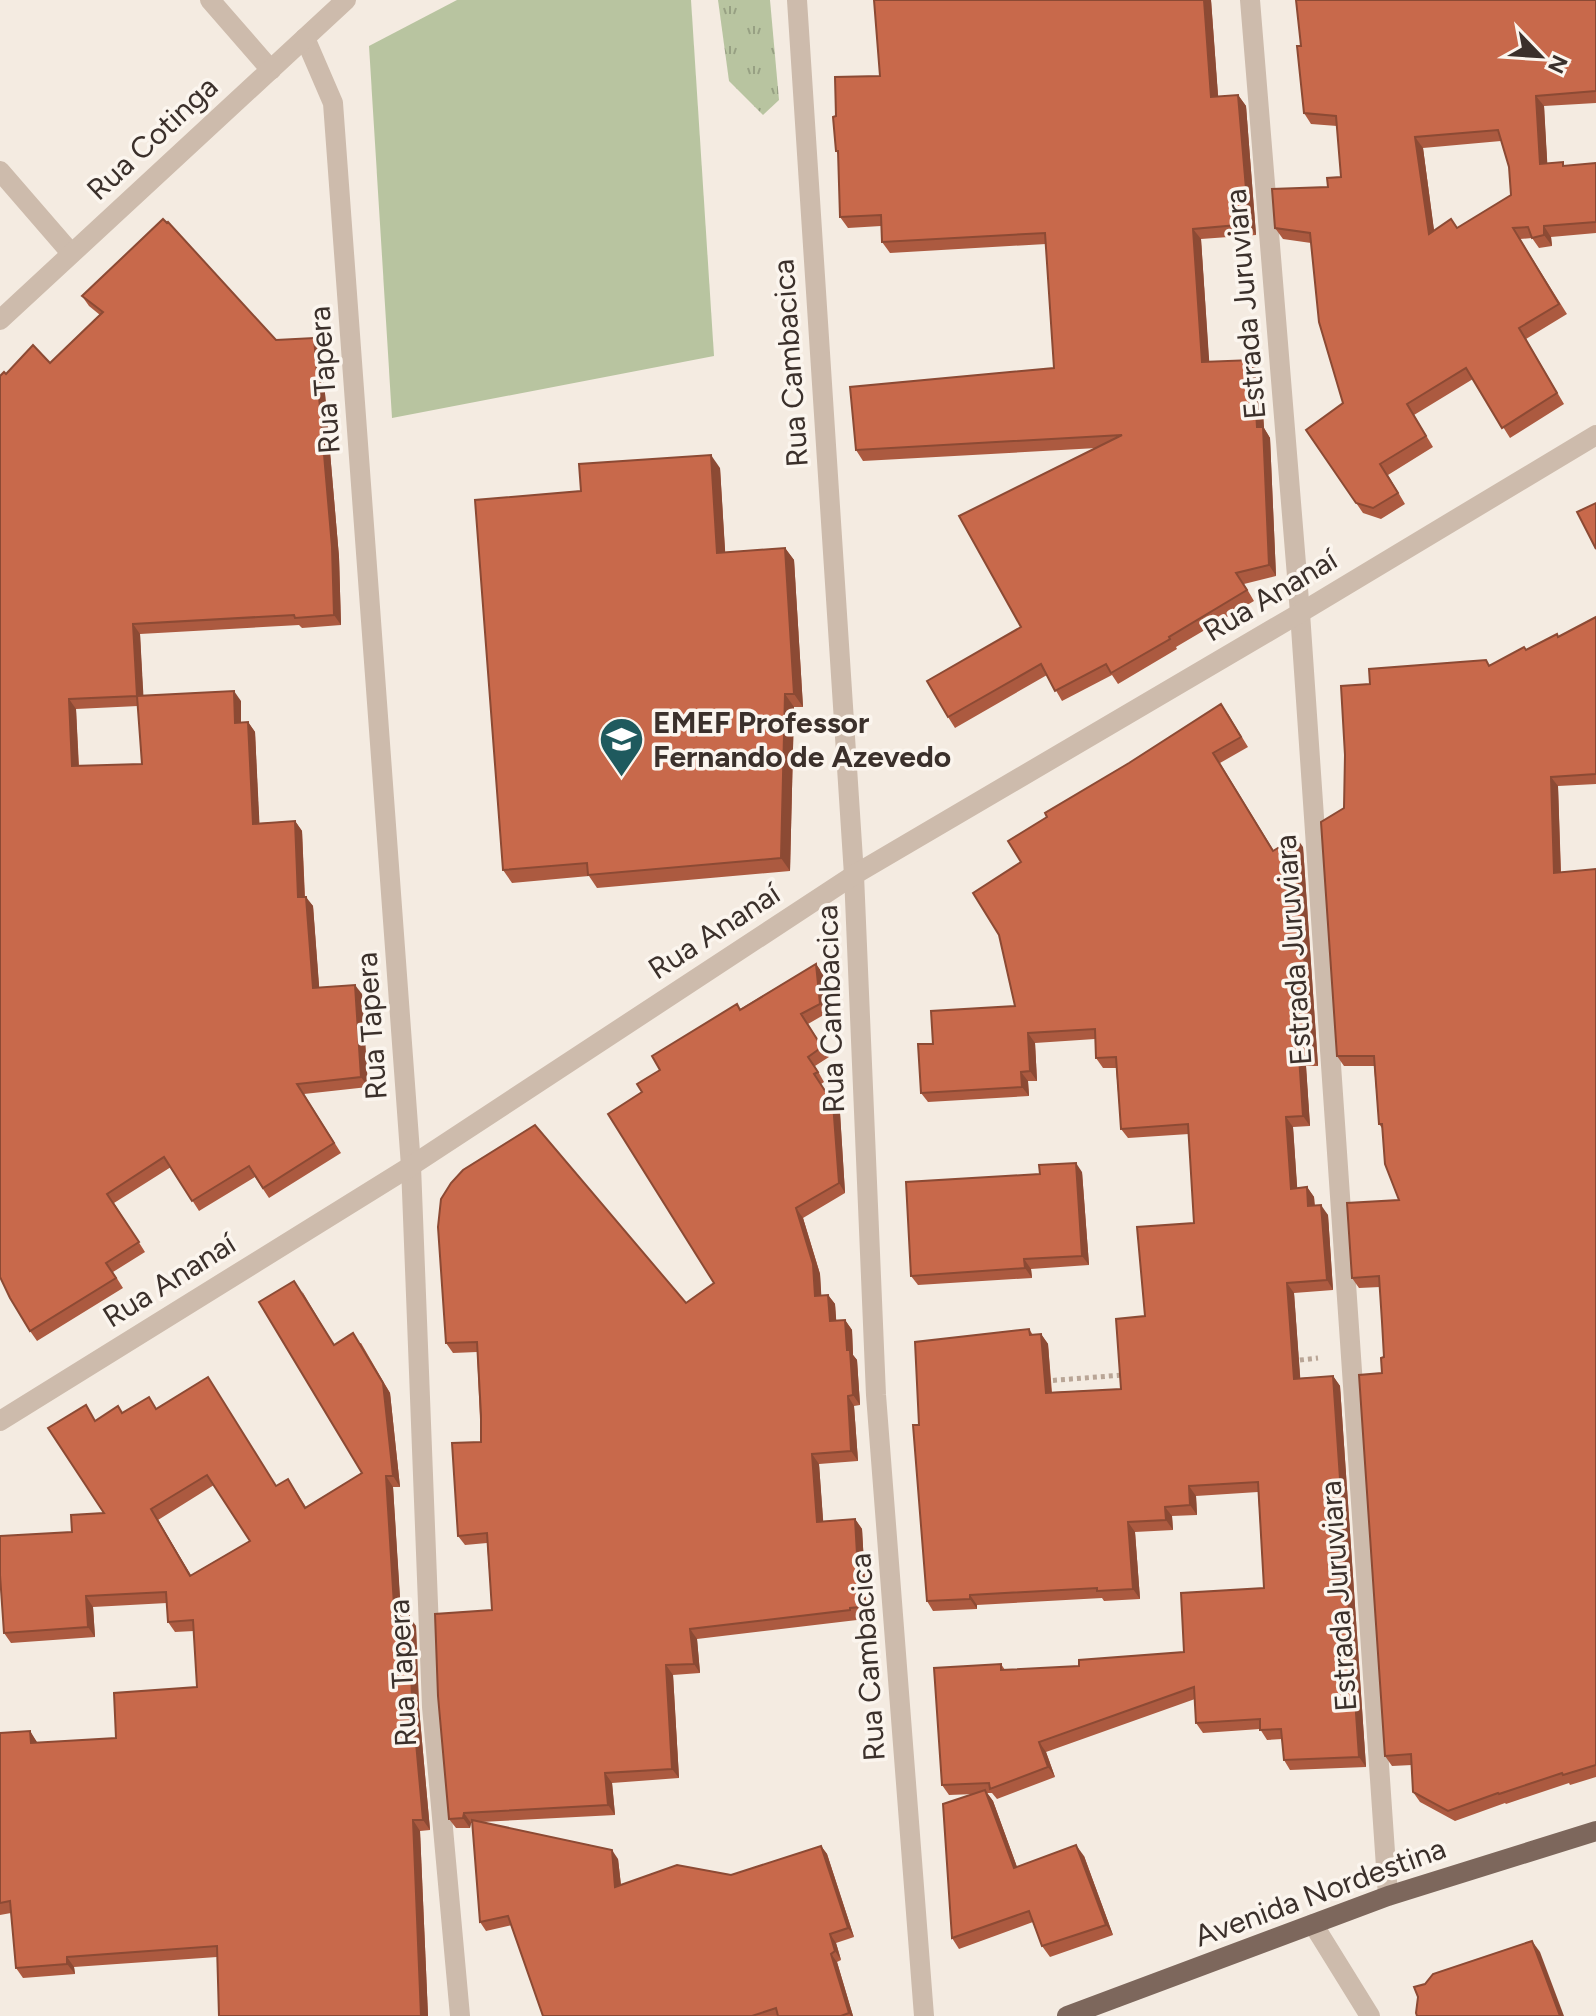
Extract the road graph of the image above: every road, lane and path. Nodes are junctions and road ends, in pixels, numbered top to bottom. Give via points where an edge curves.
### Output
1 (210, 0) edge
2 (346, 0) edge
3 (797, 0) edge
4 (1250, 0) edge
5 (305, 38) junction
6 (271, 70) junction
7 (0, 171) edge
8 (71, 253) junction
9 (0, 320) edge
10 (1596, 435) edge
11 (1300, 613) junction
12 (854, 875) junction
13 (411, 1166) junction
14 (1351, 1356) junction
15 (1288, 1361) edge
16 (1130, 1374) edge
17 (1035, 1382) edge
18 (0, 1421) edge
19 (1596, 1831) edge
20 (1388, 1896) junction
21 (1313, 1924) junction
22 (460, 2016) edge
23 (924, 2016) edge
24 (1067, 2016) edge
25 (1370, 2016) edge

1 - 6 street
2 - 5 street, Rua Cotinga
3 - 12 street, Rua Cambacica
4 - 11 street, Estrada Juruviara
5 - 6 street, Rua Cotinga
5 - 13 street, Rua Tapera via 333,103
6 - 8 street, Rua Cotinga
7 - 8 street
8 - 9 street, Rua Cotinga
10 - 11 street, Rua Ananaí
11 - 12 street, Rua Ananaí
11 - 14 street, Estrada Juruviara
12 - 13 street, Rua Ananaí
12 - 23 street, Rua Cambacica via 876,1395
13 - 18 street, Rua Ananaí
13 - 22 street, Rua Tapera via 432,1707
14 - 15 path
14 - 20 street, Estrada Juruviara
16 - 17 path
19 - 20 main road, Avenida Nordestina
20 - 21 main road, Avenida Nordestina
21 - 24 main road, Avenida Nordestina
21 - 25 street

